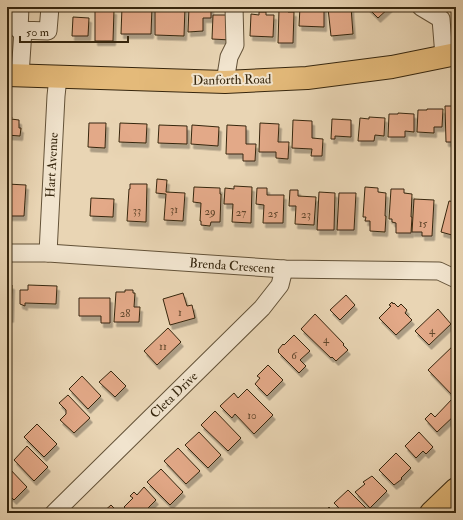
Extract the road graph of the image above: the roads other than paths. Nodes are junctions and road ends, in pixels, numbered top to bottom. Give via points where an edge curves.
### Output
1 (20, 7) edge
2 (50, 7) edge
3 (234, 7) edge
4 (421, 7) edge
5 (444, 13) edge
6 (23, 30) junction
7 (450, 55) edge
8 (14, 75) edge
9 (58, 77) junction
10 (225, 82) junction
11 (7, 253) edge
12 (48, 253) junction
13 (284, 269) junction
14 (456, 279) edge
15 (456, 489) edge
16 (54, 513) edge
17 (431, 513) edge

1 - 6 street via 19,30
2 - 6 street via 48,31
3 - 10 street via 235,45 229,57
4 - 5 street
5 - 7 street
6 - 8 street
7 - 10 main road, Danforth Road via 392,67 307,78
8 - 9 main road, Danforth Road
9 - 10 main road, Danforth Road
9 - 12 street, Hart Avenue
11 - 12 street, Brenda Crescent
12 - 13 street, Brenda Crescent
13 - 14 street, Brenda Crescent via 439,271
13 - 16 street, Cleta Drive via 280,285 262,308
15 - 17 main road

